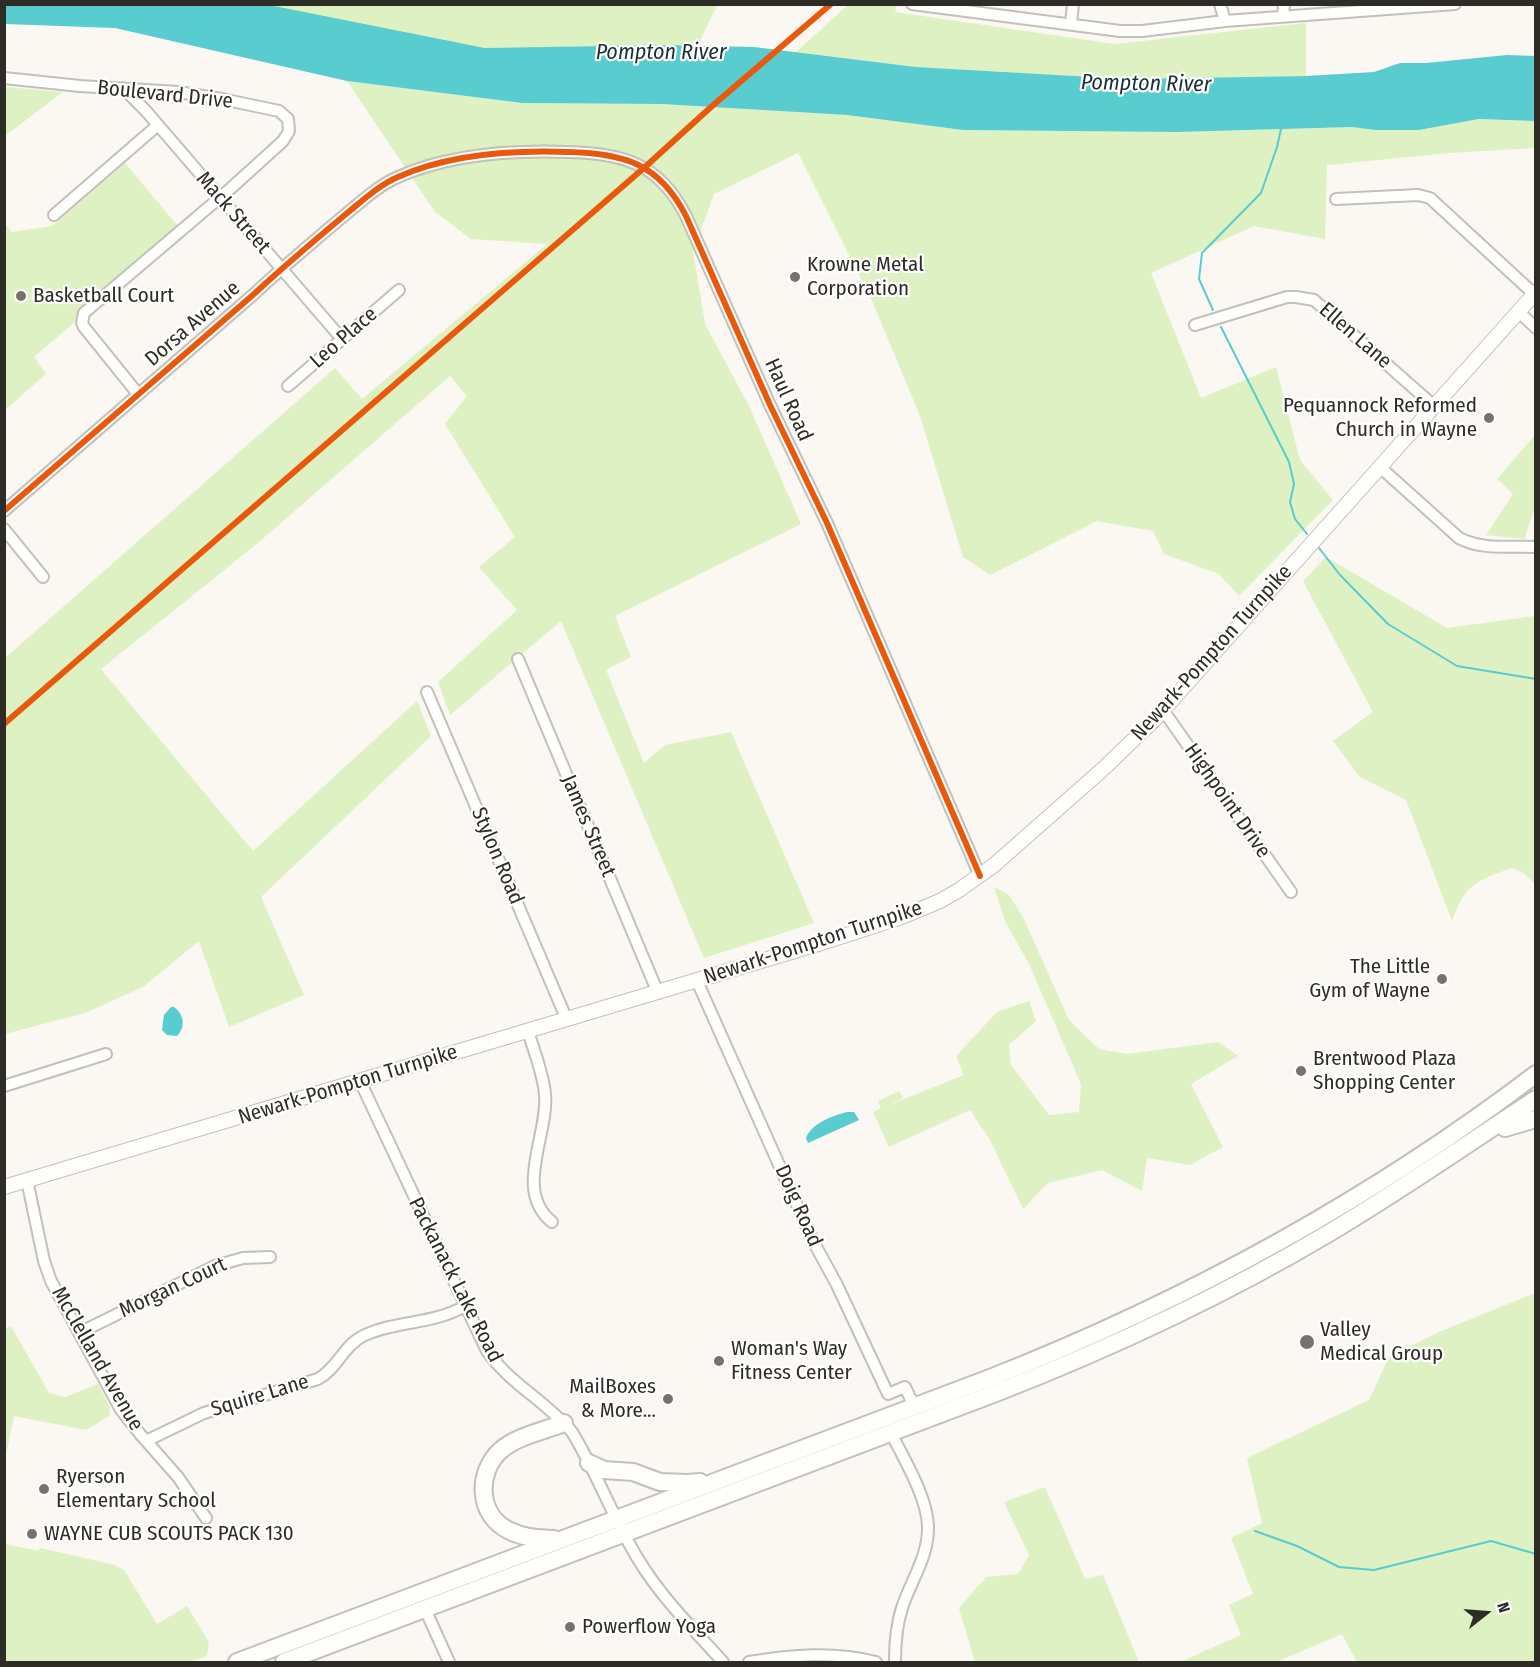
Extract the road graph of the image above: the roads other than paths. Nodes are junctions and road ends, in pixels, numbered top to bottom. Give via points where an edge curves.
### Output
1 (912, 4) edge
2 (1073, 4) edge
3 (1220, 4) edge
4 (1284, 4) edge
5 (1455, 4) edge
6 (1283, 16) junction
7 (1225, 21) junction
8 (1071, 24) junction
9 (4, 78) edge
10 (123, 88) junction
11 (158, 126) junction
12 (410, 172) joint
13 (220, 198) junction
14 (1336, 199) dead end
15 (54, 215) dead end
16 (281, 268) junction
17 (399, 290) dead end
18 (1535, 293) edge
19 (1518, 311) junction
20 (1195, 325) dead end
21 (1536, 328) edge
22 (342, 339) junction
23 (288, 386) dead end
24 (138, 394) junction
25 (1434, 406) junction
26 (1380, 467) junction
27 (4, 511) edge
28 (4, 529) edge
29 (1536, 547) edge
30 (43, 576) dead end
31 (518, 659) dead end
32 (427, 692) dead end
33 (1163, 710) junction
34 (980, 876) junction
35 (1291, 892) dead end
36 (697, 981) junction
37 (658, 993) junction
38 (567, 1020) junction
39 (528, 1031) junction
40 (106, 1054) dead end
41 (1536, 1074) edge
42 (360, 1081) junction
43 (4, 1086) edge
44 (1534, 1105) edge
45 (27, 1180) junction
46 (4, 1187) edge
47 (552, 1222) dead end
48 (270, 1257) dead end
49 (465, 1306) junction
50 (79, 1333) junction
51 (914, 1406) junction
52 (564, 1423) junction
53 (891, 1433) junction
54 (146, 1441) junction
55 (589, 1463) junction
56 (724, 1478) junction
57 (206, 1518) dead end
58 (621, 1526) junction
59 (561, 1539) junction
60 (425, 1609) junction
61 (237, 1662) edge
62 (284, 1662) edge
63 (449, 1662) edge
64 (723, 1662) edge
65 (749, 1662) edge
66 (876, 1662) edge
67 (895, 1662) edge

1 - 8 street
2 - 8 street
3 - 7 street
4 - 6 street
5 - 6 street
6 - 7 street
7 - 8 street via 1120,32
9 - 10 street, Boulevard Drive
10 - 11 street, Mack Street
10 - 13 street, Boulevard Drive via 212,97 284,115 290,125 286,137
11 - 13 street, Mack Street
11 - 15 street
12 - 16 street, Dorsa Avenue via 370,195
12 - 34 street, Haul Road via 488,154 579,152 642,165 665,185 686,216 827,523
13 - 16 street, Mack Street
13 - 24 street via 84,313 82,323
14 - 18 street via 1430,198
16 - 22 street, Mack Street
16 - 24 street, Dorsa Avenue
17 - 22 street, Leo Place
18 - 19 main road, Newark-Pompton Turnpike
19 - 21 street
19 - 25 main road, Newark-Pompton Turnpike
20 - 25 street, Ellen Lane via 1287,297 1314,300
22 - 23 street, Leo Place
24 - 27 street, Dorsa Avenue
25 - 26 main road, Newark-Pompton Turnpike
26 - 29 street via 1467,542
26 - 33 main road, Newark-Pompton Turnpike
28 - 30 street
31 - 37 street, James Street
32 - 38 street, Stylon Road
33 - 34 main road, Newark-Pompton Turnpike via 1103,769
33 - 35 street, Highpoint Drive
34 - 36 main road, Newark-Pompton Turnpike via 940,901 899,918
36 - 37 main road, Newark-Pompton Turnpike
36 - 51 street, Doig Road via 818,1250 888,1394 905,1387
37 - 38 main road, Newark-Pompton Turnpike
38 - 39 main road, Newark-Pompton Turnpike
39 - 42 main road, Newark-Pompton Turnpike
39 - 47 street via 545,1095 534,1184 538,1206
40 - 43 street
41 - 51 highway via 1381,1182 1213,1278 1076,1342
42 - 45 main road, Newark-Pompton Turnpike
42 - 49 street, Packanack Lake Road
44 - 53 highway via 1328,1234 1194,1306 1037,1377
45 - 46 main road, Newark-Pompton Turnpike
45 - 50 street, McClelland Avenue via 46,1270
48 - 50 street, Morgan Court via 243,1258 215,1266
49 - 52 street, Packanack Lake Road via 487,1351 502,1371
49 - 54 street, Squire Lane via 427,1321 366,1334 348,1346 334,1367 318,1379 204,1413
50 - 54 street, McClelland Avenue via 121,1410
51 - 56 highway
52 - 55 street, Packanack Lake Road
52 - 59 highway via 504,1448 489,1463 483,1484 487,1506 505,1529 526,1537
53 - 58 highway
53 - 67 street via 924,1503 928,1526 925,1551 897,1626
54 - 57 street, McClelland Avenue via 178,1477
55 - 56 highway via 660,1482 687,1484
55 - 58 street, Packanack Lake Road
56 - 58 highway
58 - 59 highway
58 - 60 highway
58 - 64 street, Packanack Lake Road via 655,1584
59 - 61 highway
60 - 62 highway
60 - 63 street
65 - 66 street via 838,1655

